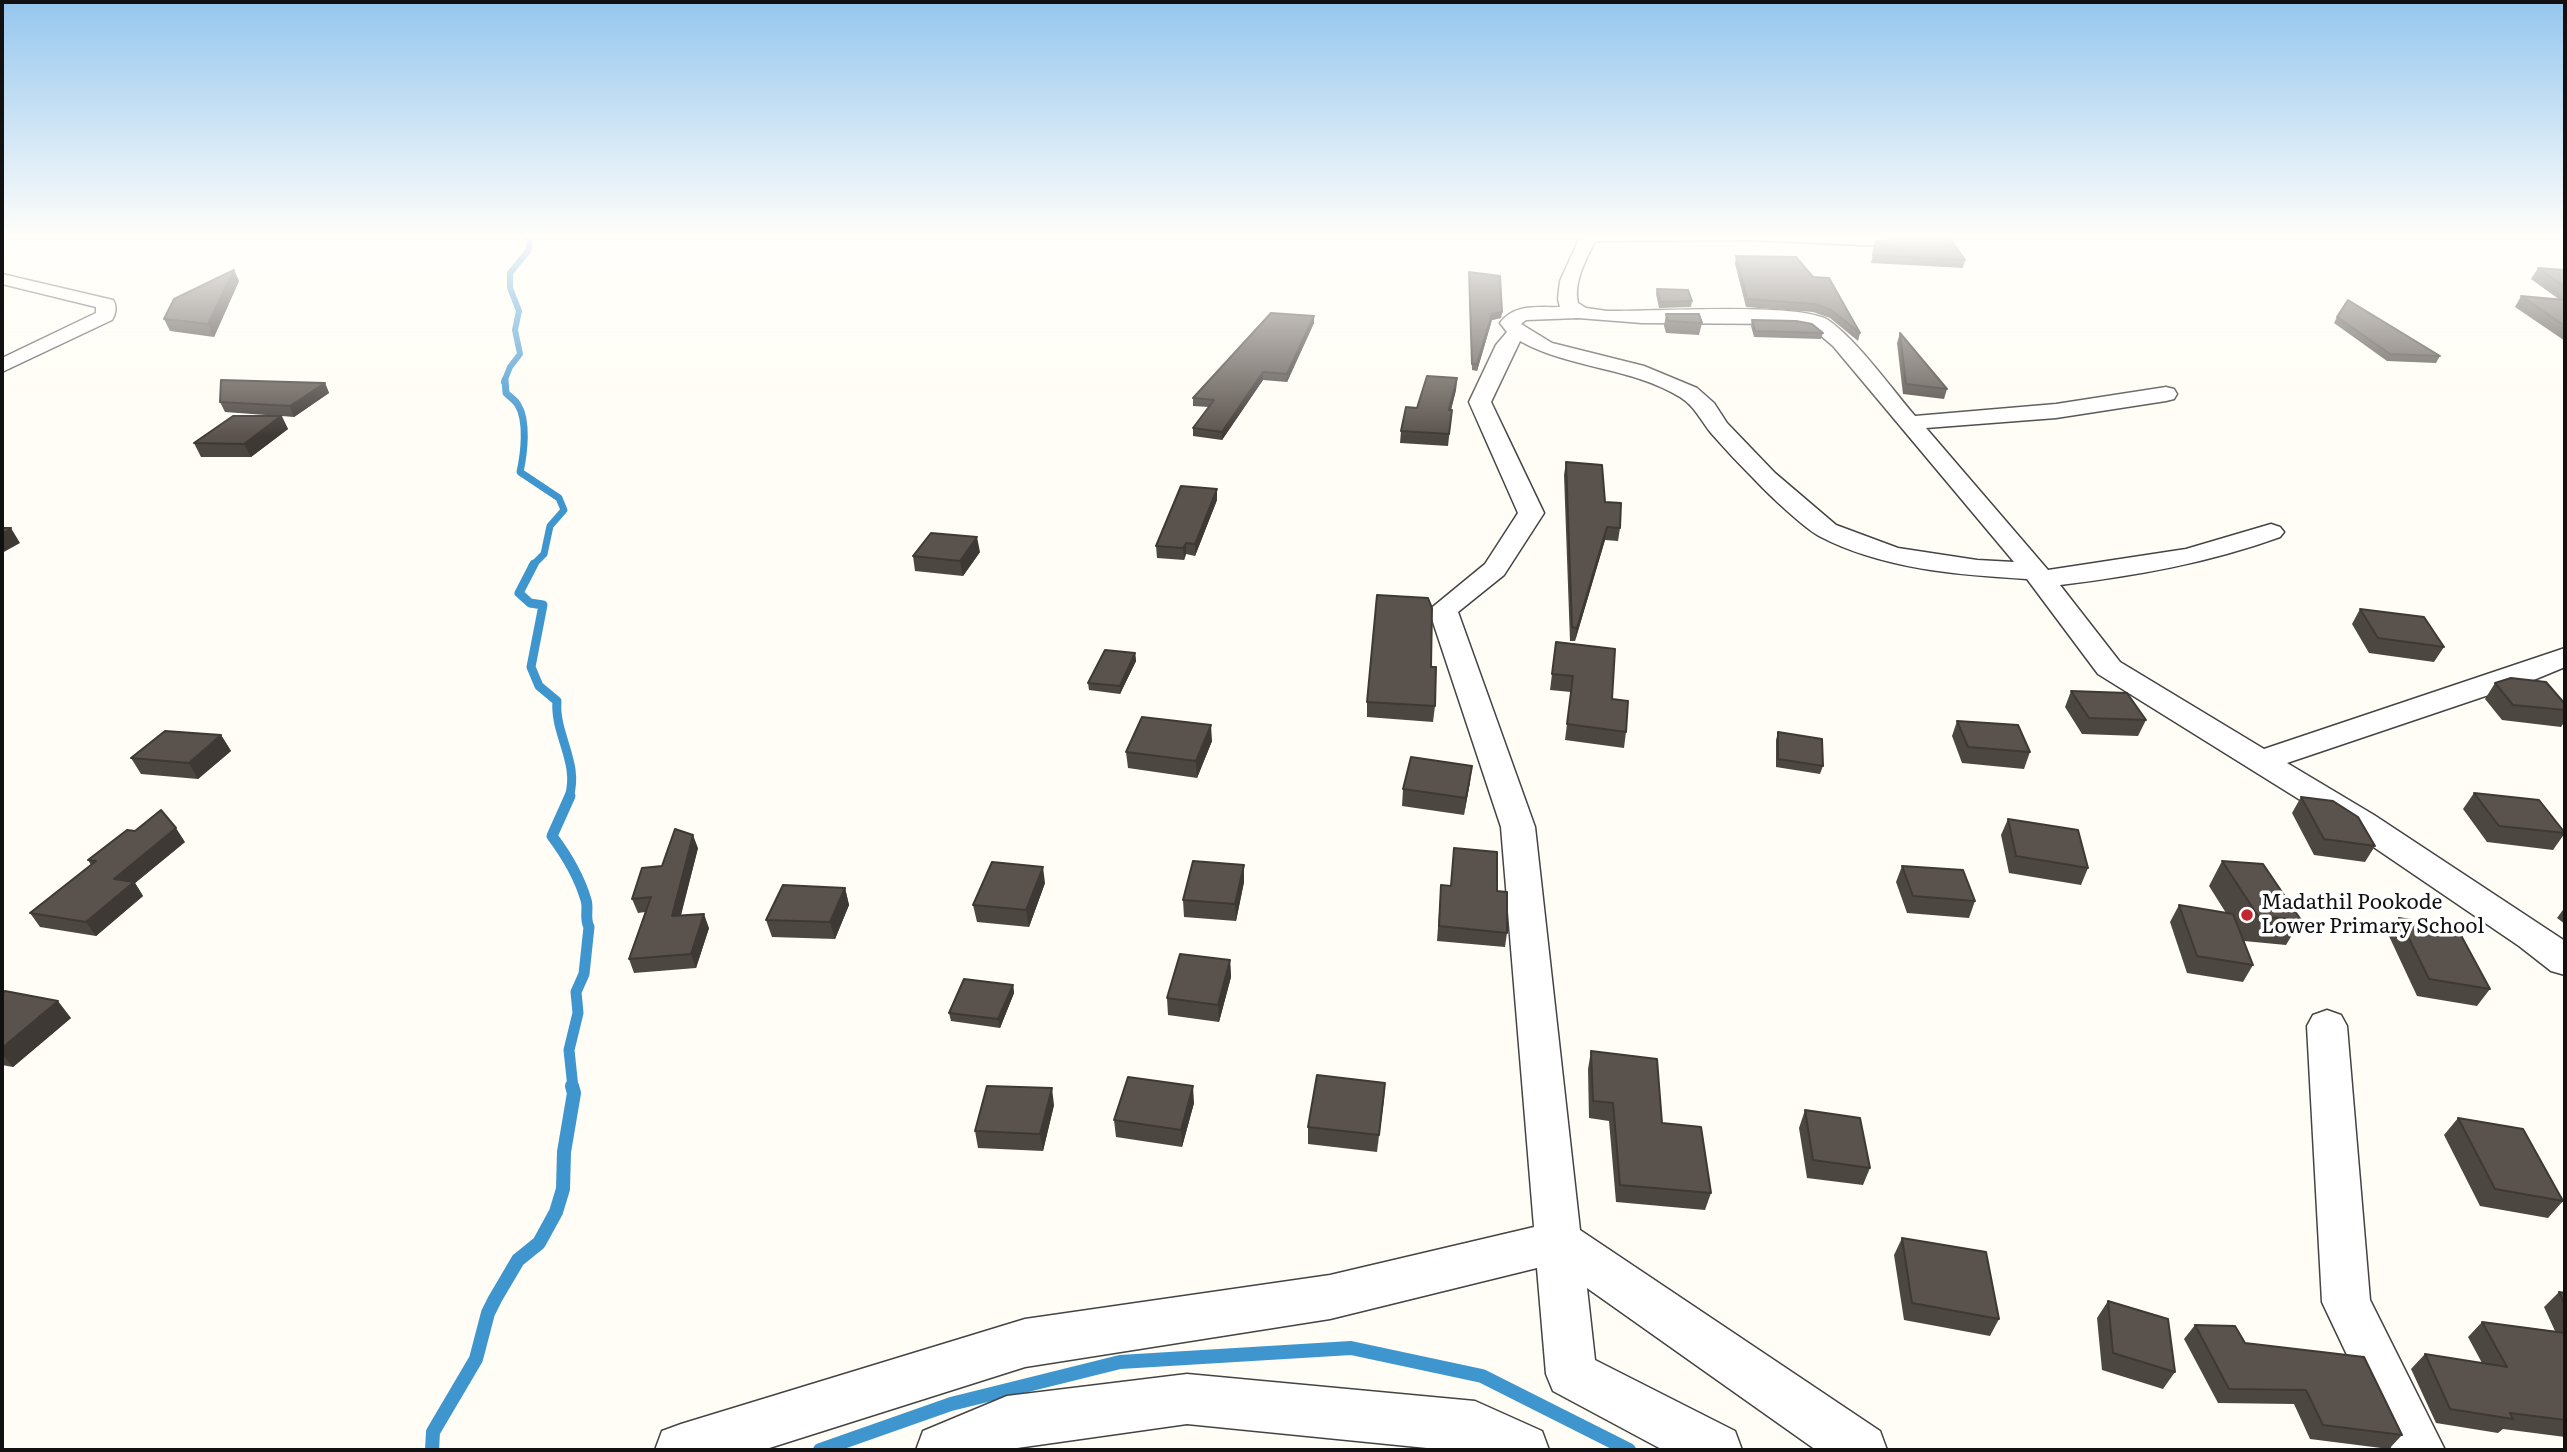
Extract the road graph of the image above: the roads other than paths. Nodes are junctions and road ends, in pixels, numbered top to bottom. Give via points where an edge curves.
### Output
1 (97, 302) edge
2 (1568, 302) edge
3 (1575, 313) junction
4 (1517, 332) junction
5 (2, 366) edge
6 (2166, 394) dead end
7 (1910, 423) junction
8 (2271, 532) dead end
9 (2039, 575) junction
10 (2565, 658) edge
11 (2262, 760) junction
12 (2565, 961) edge
13 (2327, 1026) dead end
14 (1559, 1242) junction
15 (681, 1450) edge
16 (942, 1450) edge
17 (1523, 1450) edge
18 (1716, 1450) edge
19 (1861, 1450) edge
20 (2419, 1450) edge

1 - 5 street via 106,304 105,316
2 - 3 street
3 - 4 street via 1521,314 1510,323
3 - 7 street via 1614,318 1783,316 1819,323
4 - 9 street via 1545,347 1637,370 1689,393 1766,478 1827,530 1893,555
4 - 14 street via 1506,345 1480,402 1531,513 1495,569 1444,610 1518,827
6 - 7 street via 2056,411
7 - 9 street
8 - 9 street via 2224,550 2137,568
9 - 11 street via 2109,668
10 - 11 street
11 - 12 street
13 - 20 street via 2346,1302
14 - 15 street via 1330,1297 1025,1343
14 - 18 street via 1571,1374
14 - 19 street
16 - 17 street via 1007,1422 1187,1399 1475,1427

